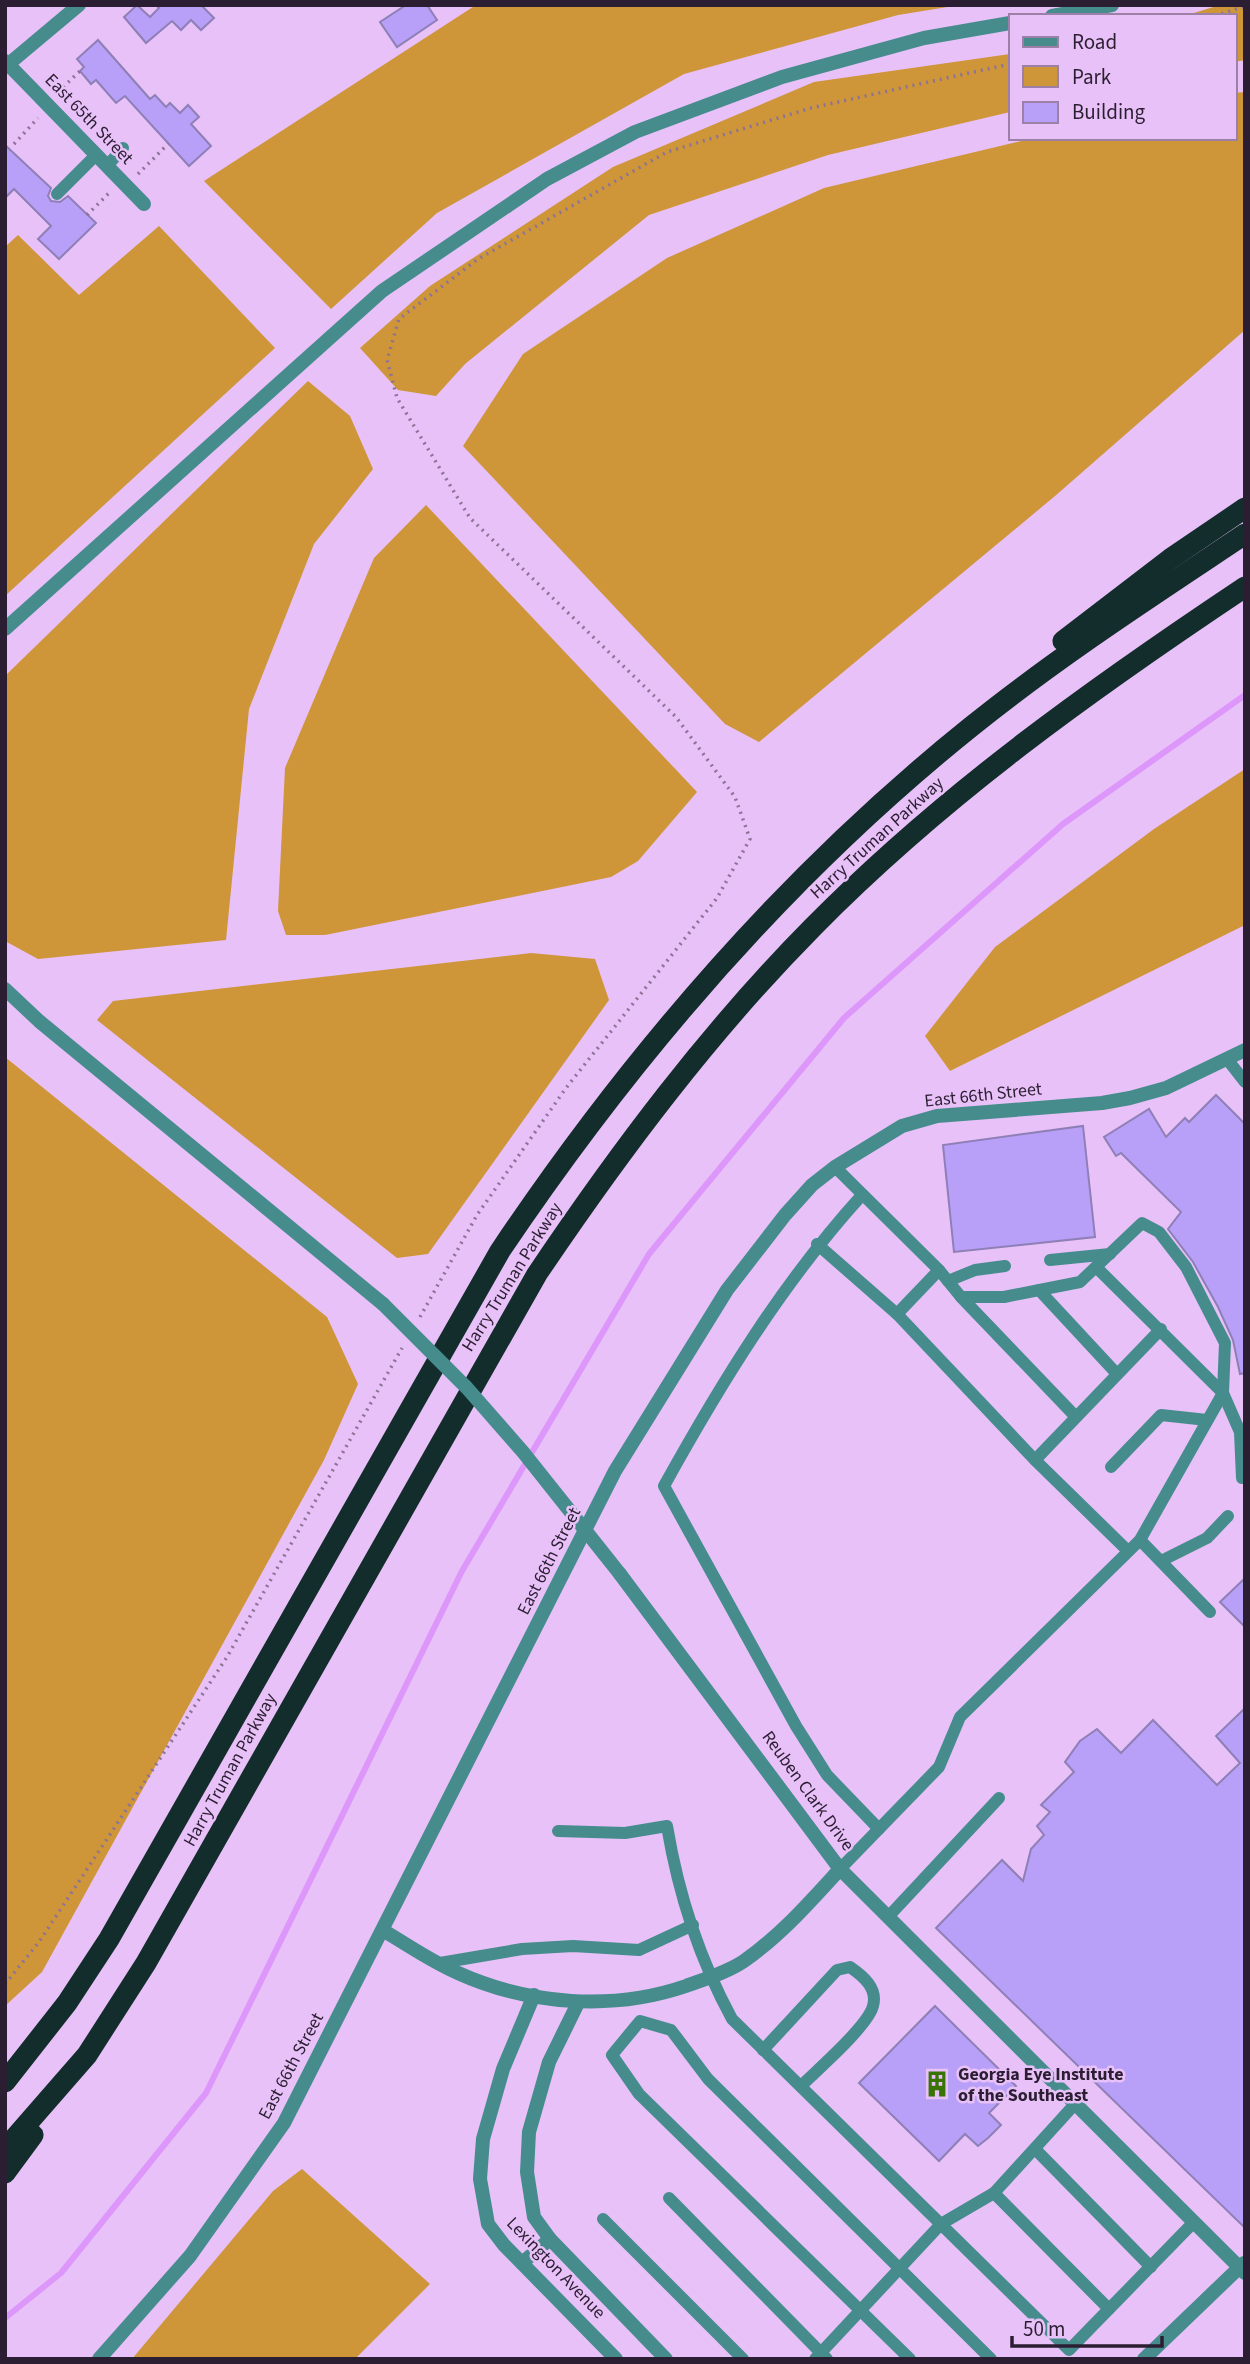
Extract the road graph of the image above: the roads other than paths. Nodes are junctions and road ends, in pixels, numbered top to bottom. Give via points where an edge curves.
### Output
1 (79, 5) edge
2 (1112, 5) edge
3 (1063, 14) edge
4 (1009, 23) edge
5 (6, 64) edge
6 (123, 148) dead end
7 (96, 155) junction
8 (107, 166) junction
9 (57, 194) dead end
10 (145, 204) dead end
11 (1245, 508) edge
12 (1245, 534) edge
13 (1245, 587) edge
14 (5, 629) edge
15 (888, 797) junction
16 (5, 989) edge
17 (1245, 1050) edge
18 (1227, 1059) junction
19 (1245, 1082) edge
20 (835, 1167) junction
21 (862, 1195) junction
22 (817, 1244) junction
23 (1110, 1254) junction
24 (1050, 1260) dead end
25 (1005, 1266) dead end
26 (1096, 1267) junction
27 (939, 1270) junction
28 (948, 1281) junction
29 (1039, 1290) junction
30 (961, 1297) junction
31 (897, 1314) junction
32 (1161, 1329) junction
33 (1117, 1374) junction
34 (1223, 1393) junction
35 (1076, 1418) junction
36 (1207, 1420) junction
37 (1035, 1460) junction
38 (1111, 1467) dead end
39 (1241, 1478) dead end
40 (1228, 1516) dead end
41 (1140, 1540) junction
42 (1128, 1551) junction
43 (1161, 1561) junction
44 (1210, 1612) dead end
45 (999, 1798) dead end
46 (879, 1829) junction
47 (558, 1830) dead end
48 (840, 1869) junction
49 (888, 1917) junction
50 (693, 1925) junction
51 (384, 1931) junction
52 (440, 1963) junction
53 (709, 1978) junction
54 (534, 1995) junction
55 (578, 2003) junction
56 (763, 2050) junction
57 (87, 2055) junction
58 (5, 2082) edge
59 (801, 2087) junction
60 (1075, 2104) junction
61 (5, 2149) edge
62 (1036, 2150) junction
63 (5, 2173) edge
64 (994, 2193) junction
65 (669, 2198) dead end
66 (603, 2219) dead end
67 (1194, 2222) junction
68 (941, 2224) junction
69 (550, 2239) junction
70 (522, 2263) junction
71 (1151, 2267) junction
72 (900, 2268) junction
73 (1243, 2268) edge
74 (1110, 2309) junction
75 (861, 2310) junction
76 (821, 2357) edge
77 (99, 2359) edge
78 (616, 2359) edge
79 (666, 2359) edge
80 (743, 2359) edge
81 (910, 2359) edge
82 (991, 2359) edge
83 (1143, 2359) edge

1 - 5 street
2 - 3 street
4 - 14 street via 924,38 782,77 635,132 547,178 382,291
5 - 7 street, East 65th Street
6 - 8 lane
7 - 8 street, East 65th Street
7 - 9 lane
8 - 10 street, East 65th Street
11 - 15 highway via 1051,651
12 - 15 highway, Harry Truman Parkway via 1059,660
13 - 57 highway, Harry Truman Parkway via 1074,704 917,829 814,926 673,1087 537,1274 186,1896
15 - 58 highway, Harry Truman Parkway via 782,895 732,949 638,1060 545,1183 458,1321 109,1940
16 - 48 street, Reuben Clark Drive, bridge via 383,1304 467,1388 620,1574
17 - 18 street, East 66th Street
18 - 19 lane
18 - 20 street, East 66th Street via 1166,1088 1112,1102 926,1119 902,1126
20 - 21 lane
20 - 51 street, East 66th Street via 812,1185 727,1290 615,1471
21 - 22 lane
21 - 27 lane
22 - 31 lane
22 - 46 lane via 727,1377 664,1486 827,1775
23 - 24 lane
23 - 26 lane
23 - 34 lane via 1142,1223 1159,1232 1186,1267 1225,1343
25 - 28 lane via 975,1270
26 - 29 lane via 1080,1282
26 - 32 lane
27 - 28 lane
27 - 31 lane
28 - 30 lane
29 - 30 lane via 1004,1297
29 - 33 lane
30 - 35 lane
31 - 37 lane
32 - 33 lane
32 - 34 lane
33 - 35 lane
34 - 36 lane
34 - 39 lane via 1240,1432
35 - 37 lane
36 - 38 lane via 1161,1415
36 - 41 lane
37 - 42 lane
40 - 43 lane via 1207,1538
41 - 42 lane
41 - 43 lane
42 - 46 lane via 960,1717 939,1767
43 - 44 lane
45 - 49 lane
46 - 48 lane
47 - 50 lane via 625,1833 667,1826
48 - 49 street, Reuben Clark Drive
48 - 53 street via 786,1928 742,1962
49 - 60 street, Reuben Clark Drive
50 - 52 lane via 639,1950 522,1949
50 - 53 lane
51 - 52 street
51 - 77 street, East 66th Street via 284,2123 253,2170 190,2256
52 - 54 street via 502,1989
53 - 55 street via 660,1995
53 - 56 lane via 732,2019
54 - 55 street
54 - 70 street, Lexington Avenue via 483,2139 480,2179 488,2224
55 - 69 street, Lexington Avenue via 550,2062 529,2132 527,2172 534,2217
56 - 59 lane
56 - 59 lane via 837,1970 850,1967 864,1976 874,2005 865,2021
57 - 61 highway, Harry Truman Parkway
57 - 63 highway
59 - 68 lane
60 - 62 lane
60 - 67 street, Reuben Clark Drive
62 - 64 lane
62 - 71 lane
64 - 68 lane
64 - 74 lane
65 - 76 lane
66 - 80 lane
67 - 71 lane
67 - 73 street, Reuben Clark Drive
68 - 72 lane
68 - 74 lane via 1069,2350
69 - 70 street
69 - 79 street, Lexington Avenue
70 - 78 street, Lexington Avenue
71 - 74 lane
72 - 75 lane
72 - 75 lane via 708,2078 671,2030 640,2021 612,2055 639,2094
72 - 82 lane
73 - 83 street
75 - 76 lane
75 - 81 lane

